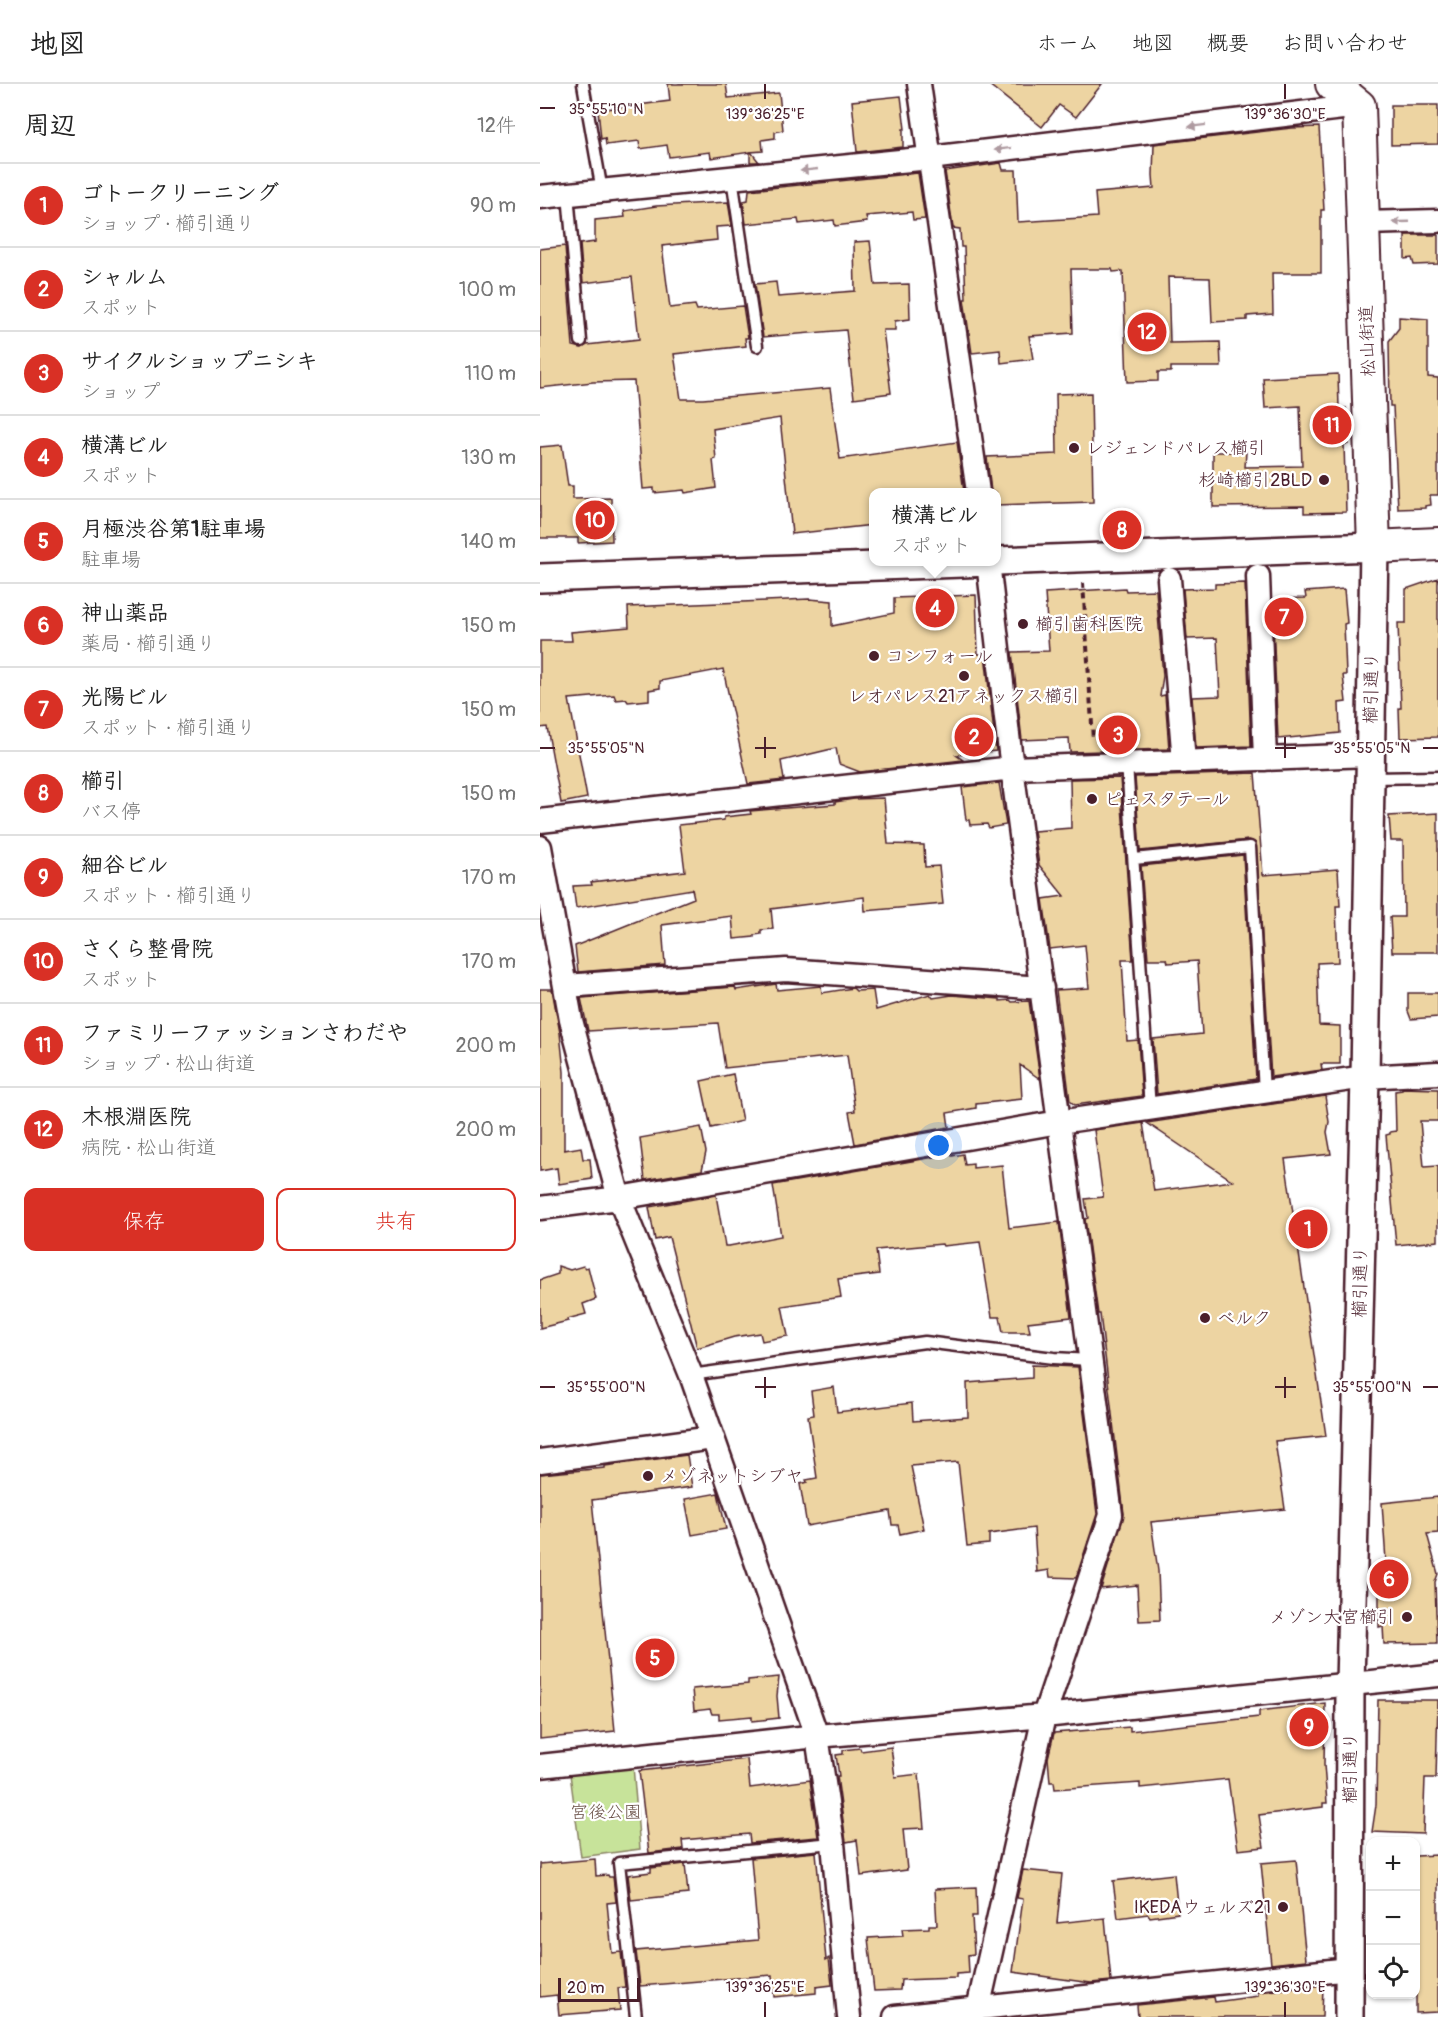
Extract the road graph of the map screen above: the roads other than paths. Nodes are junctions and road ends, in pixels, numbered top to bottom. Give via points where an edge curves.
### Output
1 (583, 84) edge
2 (919, 84) edge
3 (1332, 84) edge
4 (1359, 95) edge
5 (930, 158) junction
6 (732, 178) junction
7 (602, 191) junction
8 (568, 194) junction
9 (540, 197) edge
10 (1438, 220) edge
11 (1364, 223) junction
12 (581, 341) dead end
13 (757, 346) dead end
14 (977, 488) edge
15 (1438, 544) edge
16 (1374, 547) junction
17 (1001, 561) edge
18 (877, 566) edge
19 (989, 566) edge
20 (1258, 576) dead end
21 (540, 578) edge
22 (1169, 579) dead end
23 (1265, 759) junction
24 (1184, 762) junction
25 (1127, 764) junction
26 (1370, 766) junction
27 (1013, 768) junction
28 (1438, 777) edge
29 (540, 821) edge
30 (540, 846) edge
31 (1134, 859) junction
32 (566, 986) junction
33 (1041, 988) junction
34 (1438, 1073) edge
35 (1365, 1077) junction
36 (1264, 1092) junction
37 (1150, 1108) junction
38 (1059, 1122) junction
39 (619, 1198) junction
40 (540, 1208) edge
41 (1090, 1360) junction
42 (691, 1375) junction
43 (713, 1438) junction
44 (540, 1461) edge
45 (1438, 1675) edge
46 (1350, 1684) junction
47 (1044, 1716) junction
48 (817, 1736) junction
49 (540, 1766) edge
50 (833, 1843) junction
51 (1350, 1969) junction
52 (978, 2009) junction
53 (636, 2017) edge
54 (849, 2017) edge
55 (895, 2017) edge
56 (1349, 2017) edge

1 - 7 lane
2 - 5 street
3 - 4 main road
4 -> 5 street
4 - 11 main road, 松山街道
5 -> 6 street
5 - 14 street
6 - 7 street
6 - 13 lane
7 - 8 street
8 - 9 street
8 - 12 lane
10 -> 11 street
11 - 16 main road, 松山街道
15 - 16 main road
16 - 17 street
16 - 26 street, 櫛引通り
18 - 21 street
19 - 27 street
20 - 23 street
22 - 24 street
23 - 24 street
23 - 26 street
24 - 25 street
25 - 27 street
25 - 31 lane
26 - 28 lane
26 - 35 street, 櫛引通り
27 - 29 street
27 - 33 street
30 - 32 street
31 - 36 lane via 1250,847
31 - 37 lane
32 - 33 street via 786,970
32 - 39 street via 571,1020
33 - 38 street
34 - 35 street
35 - 36 street
35 - 46 street, 櫛引通り
36 - 37 street
37 - 38 street
38 - 39 street
38 - 41 street
39 - 40 street
39 - 42 street
41 - 42 lane via 925,1342
41 - 47 street via 1111,1515
42 - 43 street
43 - 44 street
43 - 48 street
45 - 46 street
46 - 47 street
46 - 51 street, 櫛引通り
47 - 48 street
47 - 52 street
48 - 49 street
48 - 50 street
50 - 53 lane via 619,1863
50 - 54 street
51 - 52 street
51 - 56 street, 櫛引通り
52 - 55 street

